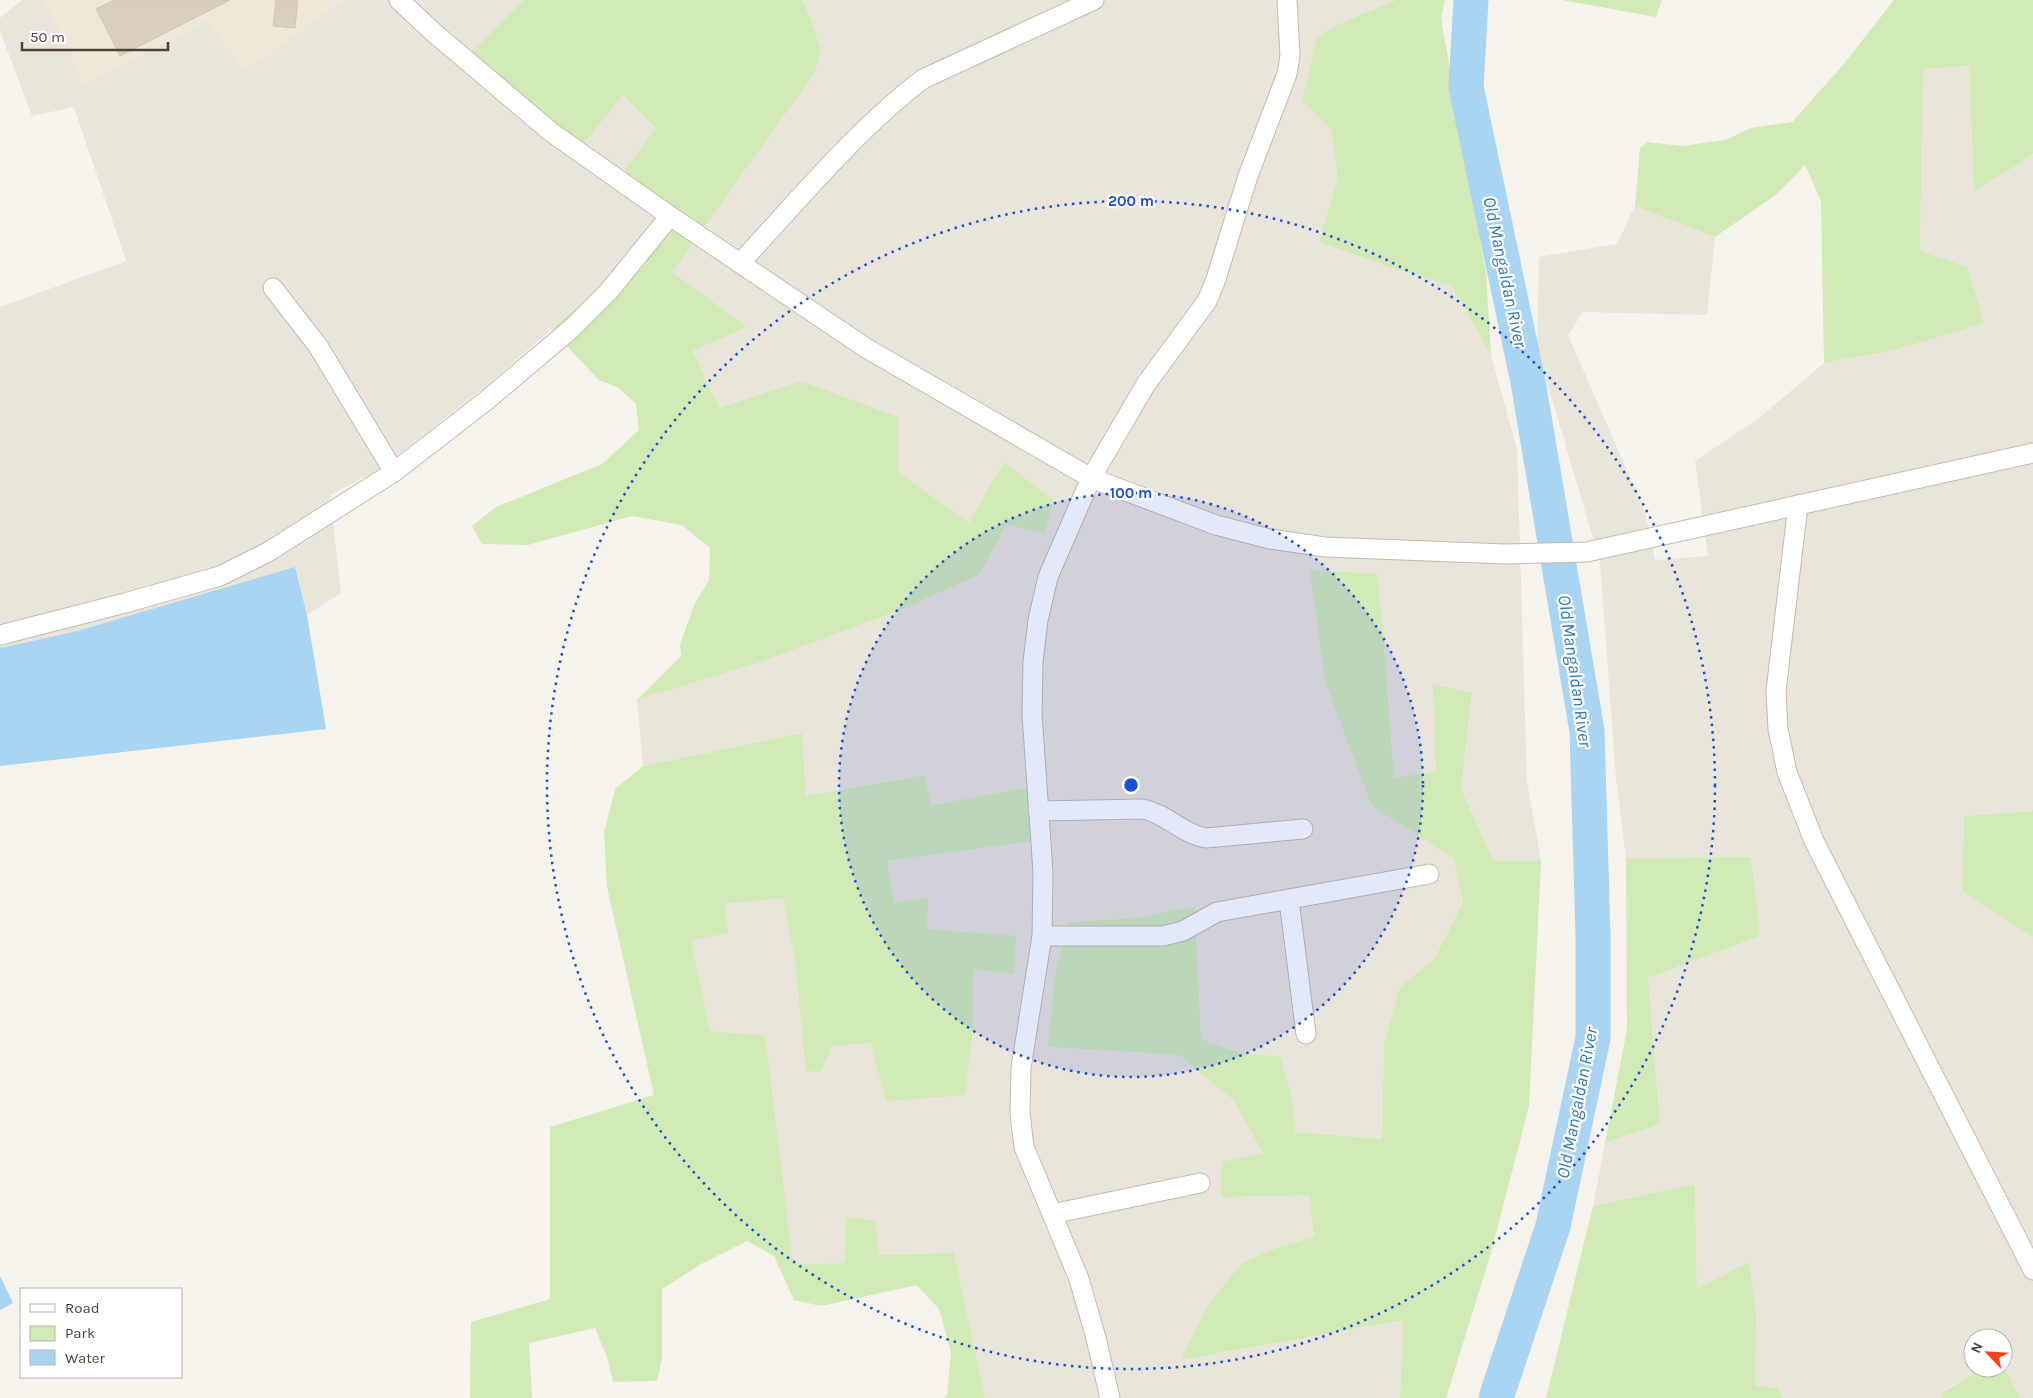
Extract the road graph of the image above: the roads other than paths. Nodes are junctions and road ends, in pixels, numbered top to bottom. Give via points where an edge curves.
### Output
1 (399, 0) edge
2 (1094, 0) edge
3 (1287, 0) edge
4 (670, 216) junction
5 (740, 263) junction
6 (273, 288) dead end
7 (2033, 453) edge
8 (394, 472) junction
9 (1091, 478) junction
10 (1798, 506) junction
11 (0, 635) edge
12 (1038, 811) junction
13 (1303, 829) dead end
14 (1429, 874) dead end
15 (1289, 900) junction
16 (1042, 936) junction
17 (1306, 1034) dead end
18 (1200, 1183) dead end
19 (1052, 1214) junction
20 (2033, 1270) edge
21 (1110, 1398) edge

1 - 4 street via 551,132
2 - 5 street via 923,79 868,127
3 - 9 street via 1290,56 1287,74 1248,176 1215,282 1207,301 1130,407
4 - 5 street
4 - 8 street via 610,291 572,329
5 - 9 street via 866,348
6 - 8 street via 318,346
7 - 10 street
8 - 11 street via 268,552 220,576
9 - 10 street via 1216,525 1270,539 1325,547 1505,554 1587,552
9 - 12 street via 1048,577 1038,620 1032,714
10 - 20 street via 1776,691 1778,730 1787,772 1814,841
12 - 13 street via 1143,809 1155,812 1195,836 1206,838
12 - 16 street via 1043,872
14 - 15 street
15 - 16 street via 1217,912 1183,931 1163,936
15 - 17 street
16 - 19 street via 1022,1068 1020,1112 1024,1147
18 - 19 street
19 - 21 street via 1079,1279

